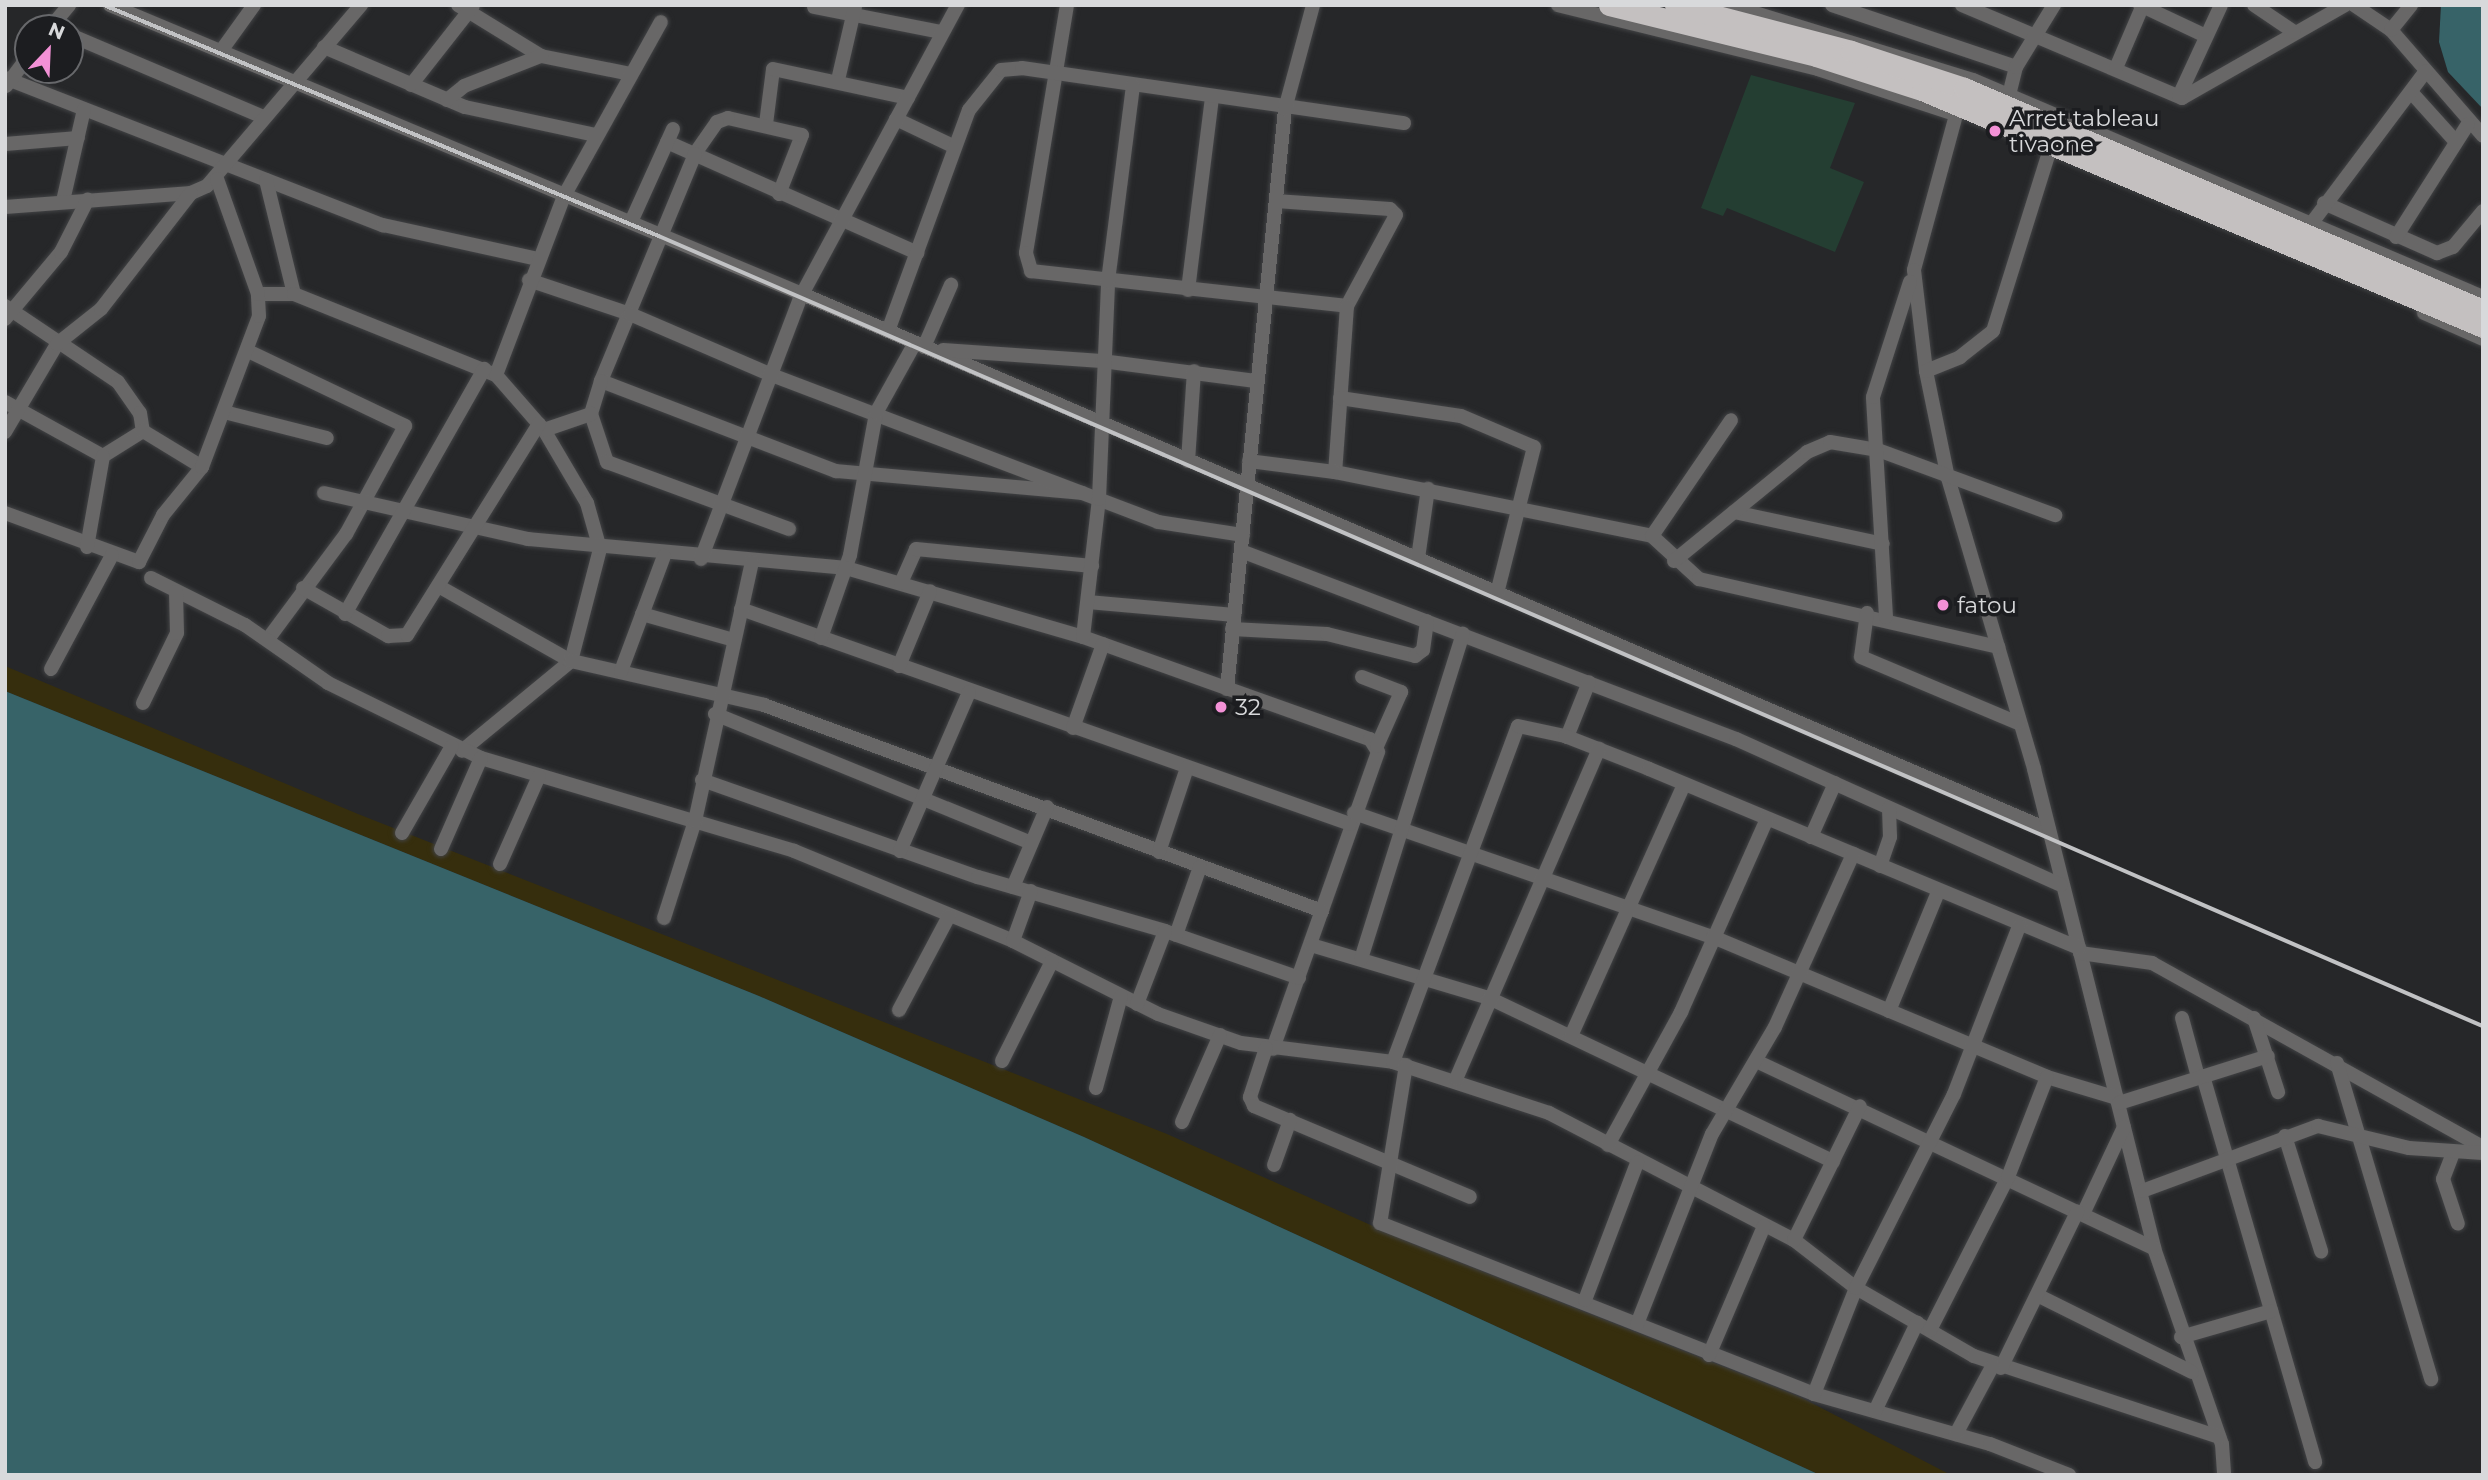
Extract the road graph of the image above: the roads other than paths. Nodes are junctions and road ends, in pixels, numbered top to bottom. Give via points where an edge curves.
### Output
1 (110, 5) edge
2 (254, 5) edge
3 (361, 5) edge
4 (890, 5) edge
5 (958, 5) edge
6 (1068, 5) edge
7 (1313, 5) edge
8 (1558, 5) edge
9 (1609, 5) edge
10 (1675, 5) edge
11 (1729, 5) edge
12 (1832, 5) edge
13 (1962, 5) edge
14 (2054, 5) edge
15 (2221, 5) edge
16 (2255, 5) edge
17 (2345, 5) edge
18 (2354, 5) edge
19 (2411, 5) edge
20 (2142, 6) edge
21 (466, 7) edge
22 (814, 7) edge
23 (854, 9) edge
24 (887, 20) junction
25 (661, 22) dead end
26 (2391, 30) junction
27 (942, 32) junction
28 (2294, 32) junction
29 (2035, 33) junction
30 (2206, 36) junction
31 (84, 41) edge
32 (324, 47) junction
33 (221, 51) junction
34 (541, 56) junction
35 (2016, 67) junction
36 (2116, 68) junction
37 (2426, 71) junction
38 (631, 74) junction
39 (1058, 75) junction
40 (294, 80) junction
41 (838, 80) junction
42 (7, 82) edge
43 (411, 85) junction
44 (1133, 86) junction
45 (2412, 92) junction
46 (2009, 95) junction
47 (2179, 96) junction
48 (908, 98) junction
49 (1212, 98) junction
50 (447, 100) junction
51 (84, 109) junction
52 (1285, 109) junction
53 (1957, 109) junction
54 (263, 117) junction
55 (896, 119) junction
56 (1404, 123) dead end
57 (766, 124) junction
58 (2468, 124) junction
59 (2066, 125) junction
60 (596, 135) junction
61 (2483, 136) edge
62 (78, 138) junction
63 (2456, 142) junction
64 (5, 144) edge
65 (954, 147) junction
66 (2049, 152) junction
67 (695, 155) junction
68 (230, 167) junction
69 (217, 179) junction
70 (266, 180) junction
71 (191, 193) junction
72 (565, 193) junction
73 (779, 194) junction
74 (88, 199) junction
75 (63, 201) junction
76 (1276, 201) junction
77 (2324, 203) junction
78 (5, 207) edge
79 (2483, 211) edge
80 (838, 221) junction
81 (631, 222) junction
82 (2311, 224) junction
83 (660, 234) junction
84 (2396, 237) junction
85 (918, 253) junction
86 (537, 259) junction
87 (1914, 270) junction
88 (529, 281) junction
89 (1108, 281) junction
90 (951, 285) dead end
91 (1188, 290) junction
92 (258, 294) junction
93 (294, 294) junction
94 (802, 294) junction
95 (1265, 297) junction
96 (2483, 297) edge
97 (1347, 306) junction
98 (2483, 310) edge
99 (7, 311) edge
100 (630, 314) junction
101 (2483, 327) edge
102 (888, 331) junction
103 (2483, 339) edge
104 (57, 344) junction
105 (924, 347) junction
106 (248, 351) junction
107 (1102, 361) junction
108 (1926, 370) junction
109 (1194, 371) junction
110 (490, 372) junction
111 (769, 374) junction
112 (601, 381) junction
113 (1256, 381) junction
114 (1340, 398) junction
115 (10, 404) edge
116 (224, 412) junction
117 (876, 413) junction
118 (591, 414) junction
119 (1731, 420) dead end
120 (1098, 421) junction
121 (542, 427) junction
122 (144, 431) junction
123 (5, 432) edge
124 (327, 438) dead end
125 (748, 441) junction
126 (1878, 450) junction
127 (103, 456) junction
128 (1188, 461) junction
129 (1250, 461) junction
130 (202, 467) junction
131 (1335, 472) junction
132 (861, 475) junction
133 (1948, 478) junction
134 (1247, 485) junction
135 (1427, 489) junction
136 (324, 493) dead end
137 (1082, 493) junction
138 (366, 499) junction
139 (1099, 499) junction
140 (727, 503) junction
141 (1518, 506) junction
142 (407, 509) junction
143 (1734, 512) junction
144 (5, 513) edge
145 (2055, 515) dead end
146 (475, 528) junction
147 (789, 529) dead end
148 (1243, 535) junction
149 (1652, 536) junction
150 (1883, 544) junction
151 (87, 547) junction
152 (600, 549) junction
153 (1241, 551) junction
154 (112, 555) junction
155 (664, 555) junction
156 (1418, 558) junction
157 (701, 559) junction
158 (1674, 561) junction
159 (752, 562) junction
160 (1092, 566) junction
161 (846, 568) junction
162 (151, 578) dead end
163 (901, 583) junction
164 (440, 587) junction
165 (303, 588) junction
166 (930, 591) junction
167 (176, 592) junction
168 (1497, 593) junction
169 (1088, 602) junction
170 (741, 609) junction
171 (1867, 613) junction
172 (345, 614) junction
173 (642, 614) junction
174 (1886, 617) junction
175 (1990, 620) junction
176 (1427, 621) junction
177 (1233, 622) junction
178 (1463, 634) junction
179 (1083, 637) junction
180 (821, 638) junction
181 (268, 639) junction
182 (734, 640) junction
183 (1980, 642) junction
184 (1102, 644) junction
185 (1998, 647) junction
186 (571, 661) junction
187 (899, 666) junction
188 (51, 669) dead end
189 (621, 671) junction
190 (1362, 677) dead end
191 (1589, 682) junction
192 (1227, 689) junction
193 (721, 691) junction
194 (969, 692) junction
195 (143, 703) dead end
196 (715, 714) junction
197 (2018, 723) junction
198 (1073, 728) junction
199 (1567, 737) junction
200 (1377, 746) junction
201 (457, 748) junction
202 (1599, 749) junction
203 (481, 758) junction
204 (934, 768) junction
205 (1187, 768) junction
206 (539, 776) junction
207 (702, 780) junction
208 (1835, 783) junction
209 (1684, 784) junction
210 (922, 799) junction
211 (1047, 807) junction
212 (1889, 808) junction
213 (1352, 818) junction
214 (1767, 819) junction
215 (695, 821) junction
216 (1916, 821) junction
217 (1404, 828) junction
218 (2049, 830) junction
219 (402, 833) dead end
220 (1811, 837) junction
221 (1890, 837) junction
222 (1031, 843) junction
223 (441, 849) dead end
224 (900, 851) junction
225 (1469, 851) junction
226 (1159, 852) junction
227 (1853, 854) junction
228 (500, 864) dead end
229 (1880, 866) junction
230 (1200, 867) junction
231 (1544, 877) junction
232 (2061, 885) junction
233 (1013, 887) junction
234 (1031, 891) junction
235 (1938, 892) junction
236 (1630, 908) junction
237 (1322, 911) junction
238 (949, 916) junction
239 (664, 918) dead end
240 (2019, 926) junction
241 (1171, 933) junction
242 (1713, 937) junction
243 (1013, 941) junction
244 (1311, 945) junction
245 (2079, 950) junction
246 (1361, 959) junction
247 (1052, 961) junction
248 (1800, 973) junction
249 (1426, 976) junction
250 (1298, 978) junction
251 (1121, 996) junction
252 (1489, 998) junction
253 (1137, 1004) junction
254 (899, 1010) dead end
255 (1889, 1011) junction
256 (2182, 1018) dead end
257 (2254, 1018) junction
258 (1220, 1035) junction
259 (1571, 1036) junction
260 (1975, 1046) junction
261 (1269, 1049) junction
262 (2268, 1056) junction
263 (1002, 1061) dead end
264 (1756, 1061) junction
265 (1400, 1063) junction
266 (2337, 1063) junction
267 (1649, 1073) junction
268 (2047, 1077) junction
269 (2200, 1077) junction
270 (1456, 1079) junction
271 (1096, 1088) dead end
272 (2278, 1092) dead end
273 (2118, 1101) junction
274 (1860, 1106) junction
275 (1726, 1110) junction
276 (1290, 1120) junction
277 (1182, 1122) dead end
278 (2124, 1127) junction
279 (2353, 1133) junction
280 (2285, 1136) junction
281 (1932, 1143) junction
282 (1608, 1145) junction
283 (2483, 1147) edge
284 (2453, 1153) junction
285 (2483, 1153) edge
286 (1386, 1160) junction
287 (2227, 1160) junction
288 (1833, 1161) junction
289 (1637, 1163) junction
290 (1274, 1165) dead end
291 (2008, 1177) junction
292 (1692, 1189) junction
293 (2141, 1191) junction
294 (1471, 1197) dead end
295 (2080, 1213) junction
296 (2458, 1224) dead end
297 (1764, 1226) junction
298 (1794, 1240) junction
299 (2154, 1248) junction
300 (2321, 1251) dead end
301 (1856, 1288) junction
302 (2037, 1295) junction
303 (1585, 1300) junction
304 (2271, 1311) junction
305 (1637, 1324) junction
306 (1924, 1327) junction
307 (2181, 1338) junction
308 (1709, 1355) junction
309 (1997, 1366) junction
310 (2192, 1372) junction
311 (2431, 1379) dead end
312 (1814, 1394) junction
313 (1875, 1411) junction
314 (1956, 1434) junction
315 (2219, 1437) junction
316 (2315, 1462) dead end
317 (2068, 1475) edge
318 (2224, 1475) edge

1 - 33 street
2 - 33 street
3 - 32 street
4 - 24 street
5 - 27 street
6 - 39 street
7 - 52 street
8 - 53 street via 1809,66
9 - 53 highway via 1816,56
10 - 59 highway via 1907,68
11 - 46 street via 1905,55
12 - 35 street
13 - 29 street
14 - 29 street
15 - 30 street
16 - 28 street
17 - 28 street
18 - 26 street
19 - 26 street
20 - 30 street
20 - 36 street
21 - 34 street
21 - 43 street
22 - 23 street
23 - 24 street
23 - 41 street
24 - 27 street
25 - 38 street
26 - 37 street
27 - 48 street
28 - 47 street
29 - 35 street
29 - 36 street
30 - 47 street
31 - 54 street
32 - 40 street
32 - 43 street
33 - 40 street
34 - 38 street
34 - 50 street via 464,86
35 - 46 street
36 - 47 street
37 - 45 street
37 - 58 street
38 - 60 street
39 - 44 street
39 - 65 street via 1010,67 990,78
39 - 89 street via 1043,134 1027,267
40 - 54 street
40 - 72 street
41 - 48 street
41 - 57 street via 773,69
42 - 51 street
43 - 50 street
44 - 49 street
44 - 89 street
45 - 63 street
45 - 77 street
46 - 59 street
48 - 55 street
49 - 52 street
49 - 91 street
50 - 60 street
51 - 62 street
51 - 68 street
52 - 56 street
52 - 76 street
53 - 66 street
53 - 87 street
53 - 101 highway
54 - 68 street
55 - 65 street
55 - 80 street
57 - 67 street via 717,122
57 - 73 street via 802,135
58 - 61 street
58 - 63 street
59 - 82 street
59 - 98 highway
60 - 72 street
62 - 64 street
62 - 75 street
63 - 84 street
65 - 85 street
66 - 103 street
66 - 108 street via 1993,331 1960,357
67 - 73 street
67 - 81 street via 670,136
67 - 83 street
68 - 69 street
68 - 70 street
69 - 71 street
69 - 92 street
70 - 86 street via 383,225
70 - 93 street
71 - 74 street
71 - 104 street via 101,309
72 - 81 street
72 - 86 street
73 - 80 street
74 - 75 street
74 - 99 street via 61,252
75 - 78 street
76 - 95 street
76 - 97 street via 1394,211
77 - 82 street
77 - 84 street
79 - 84 street via 2444,252
80 - 85 street
80 - 94 street
81 - 83 street
82 - 96 street
83 - 94 street
83 - 100 street
85 - 102 street
86 - 88 street
87 - 108 street
87 - 126 street via 1875,385
88 - 100 street
88 - 110 street
89 - 91 street
89 - 107 street
90 - 105 street
91 - 95 street
92 - 93 street
92 - 106 street
93 - 110 street
94 - 102 street
94 - 111 street
95 - 97 street
95 - 113 street
97 - 114 street
99 - 104 street
100 - 111 street
100 - 112 street
102 - 105 street
104 - 115 street
104 - 122 street via 118,382 140,413
105 - 107 street
105 - 117 street
105 - 120 street
106 - 116 street
106 - 138 street via 404,424 404,435
107 - 109 street
107 - 120 street
108 - 133 street
109 - 113 street
109 - 128 street
110 - 121 street
110 - 142 street
111 - 117 street
111 - 125 street
112 - 118 street
112 - 125 street
113 - 129 street
114 - 131 street
114 - 141 street via 1461,416 1530,443 1534,451
115 - 123 street
115 - 127 street
116 - 124 street
116 - 130 street
117 - 132 street
117 - 137 street
118 - 121 street
118 - 140 street via 607,462
119 - 149 street
120 - 128 street
120 - 139 street
121 - 146 street
121 - 152 street via 578,485
122 - 127 street
122 - 130 street
125 - 132 street
125 - 140 street
126 - 133 street
126 - 143 street via 1820,444
126 - 150 street
127 - 151 street
128 - 134 street
129 - 131 street
129 - 134 street
130 - 154 street via 163,515 139,562
131 - 135 street
132 - 137 street
132 - 161 street
133 - 145 street
133 - 175 street
134 - 148 street
134 - 156 street
135 - 141 street
135 - 156 street
136 - 138 street
137 - 139 street
138 - 142 street
138 - 165 street
139 - 148 street via 1177,528
139 - 160 street
140 - 147 street
140 - 157 street
141 - 149 street
141 - 168 street
142 - 146 street
142 - 172 street
143 - 150 street
143 - 158 street
144 - 151 street
146 - 152 street
146 - 164 street
148 - 153 street
149 - 158 street
150 - 174 street
151 - 154 street
152 - 155 street
152 - 186 street
153 - 176 street
153 - 177 street
154 - 188 street
155 - 157 street
155 - 173 street
156 - 168 street
157 - 159 street
158 - 171 street via 1699,579
159 - 161 street
159 - 170 street
160 - 163 street via 916,549
160 - 169 street
161 - 163 street
161 - 180 street
162 - 167 street
163 - 166 street
164 - 172 street via 407,635 388,636
164 - 186 street
165 - 172 street
165 - 181 street
166 - 179 street
166 - 187 street
167 - 181 street
167 - 195 street via 177,633
168 - 218 street
169 - 177 street
169 - 179 street
170 - 180 street
170 - 182 street
171 - 174 street
171 - 197 street via 1861,657
173 - 182 street
173 - 189 street
174 - 183 street
175 - 183 street
175 - 185 street
176 - 177 street via 1423,650 1415,656 1327,634
176 - 178 street
177 - 192 street
178 - 191 street
178 - 217 street
179 - 184 street
180 - 187 street
181 - 201 street via 328,683
182 - 193 street
183 - 185 street
184 - 192 street
184 - 198 street
185 - 197 street
186 - 189 street
186 - 201 street
187 - 194 street
189 - 193 street
190 - 200 street via 1401,692
191 - 199 street
191 - 208 street
192 - 200 street
193 - 196 street
193 - 204 street
194 - 198 street
194 - 204 street
196 - 207 street
196 - 210 street
197 - 218 street
198 - 205 street
199 - 202 street
199 - 225 street via 1528,725 1512,731
200 - 213 street
201 - 203 street
201 - 219 street
202 - 209 street
202 - 231 street
203 - 206 street
203 - 223 street
204 - 210 street
204 - 211 street
205 - 213 street
205 - 226 street
206 - 215 street
206 - 228 street
207 - 215 street
207 - 224 street
208 - 212 street
208 - 220 street
209 - 214 street
209 - 236 street
210 - 222 street
210 - 224 street
211 - 222 street
211 - 226 street
212 - 216 street
212 - 221 street
213 - 217 street
213 - 237 street
214 - 220 street
214 - 242 street
215 - 238 street via 807,856
215 - 239 street
216 - 221 street
216 - 232 street
217 - 225 street
217 - 246 street
218 - 232 street
220 - 227 street
221 - 229 street
222 - 233 street
224 - 233 street
225 - 231 street
225 - 249 street
226 - 230 street
227 - 229 street
227 - 248 street
229 - 235 street
230 - 237 street
230 - 241 street
231 - 236 street
231 - 252 street
232 - 245 street
233 - 234 street
234 - 241 street
234 - 243 street
235 - 240 street
235 - 255 street
236 - 242 street
236 - 259 street
237 - 244 street
238 - 243 street
238 - 254 street
240 - 245 street
240 - 260 street
241 - 250 street
241 - 253 street
242 - 248 street
242 - 267 street
243 - 247 street
244 - 246 street
244 - 250 street
245 - 257 street via 2152,963
245 - 273 street
246 - 249 street
247 - 251 street
247 - 263 street
248 - 255 street
248 - 264 street
249 - 252 street
249 - 265 street
250 - 261 street
251 - 253 street
251 - 271 street
252 - 259 street
252 - 270 street
253 - 258 street
255 - 260 street
256 - 269 street
257 - 262 street
257 - 266 street
258 - 261 street
258 - 277 street
259 - 267 street
260 - 268 street
260 - 281 street
261 - 265 street via 1330,1050
261 - 276 street via 1250,1101
262 - 269 street
262 - 272 street
264 - 274 street
264 - 275 street
265 - 270 street
265 - 286 street
266 - 279 street
266 - 283 street
267 - 275 street
267 - 282 street
268 - 273 street
268 - 291 street
269 - 273 street
269 - 287 street
270 - 282 street via 1549,1113
273 - 278 street
274 - 281 street
274 - 288 street
275 - 288 street
275 - 292 street
276 - 286 street
276 - 290 street
278 - 293 street
278 - 295 street
279 - 280 street via 2318,1126
279 - 284 street
279 - 311 street
280 - 287 street
280 - 300 street
281 - 291 street
281 - 301 street
282 - 289 street
284 - 285 street
284 - 296 street via 2443,1179
286 - 294 street
286 - 303 street via 1380,1223
287 - 293 street
287 - 304 street
288 - 298 street
289 - 292 street
289 - 303 street
291 - 295 street
291 - 306 street
292 - 297 street
292 - 305 street
293 - 299 street
295 - 299 street
295 - 302 street
297 - 298 street
297 - 308 street
298 - 301 street
299 - 307 street
301 - 306 street
301 - 312 street
302 - 309 street
302 - 310 street
303 - 305 street
304 - 307 street
304 - 316 street
305 - 308 street
306 - 309 street
306 - 313 street
307 - 310 street
308 - 312 street
309 - 314 street
309 - 315 street
310 - 315 street
312 - 313 street
313 - 314 street
314 - 317 street
315 - 318 street

